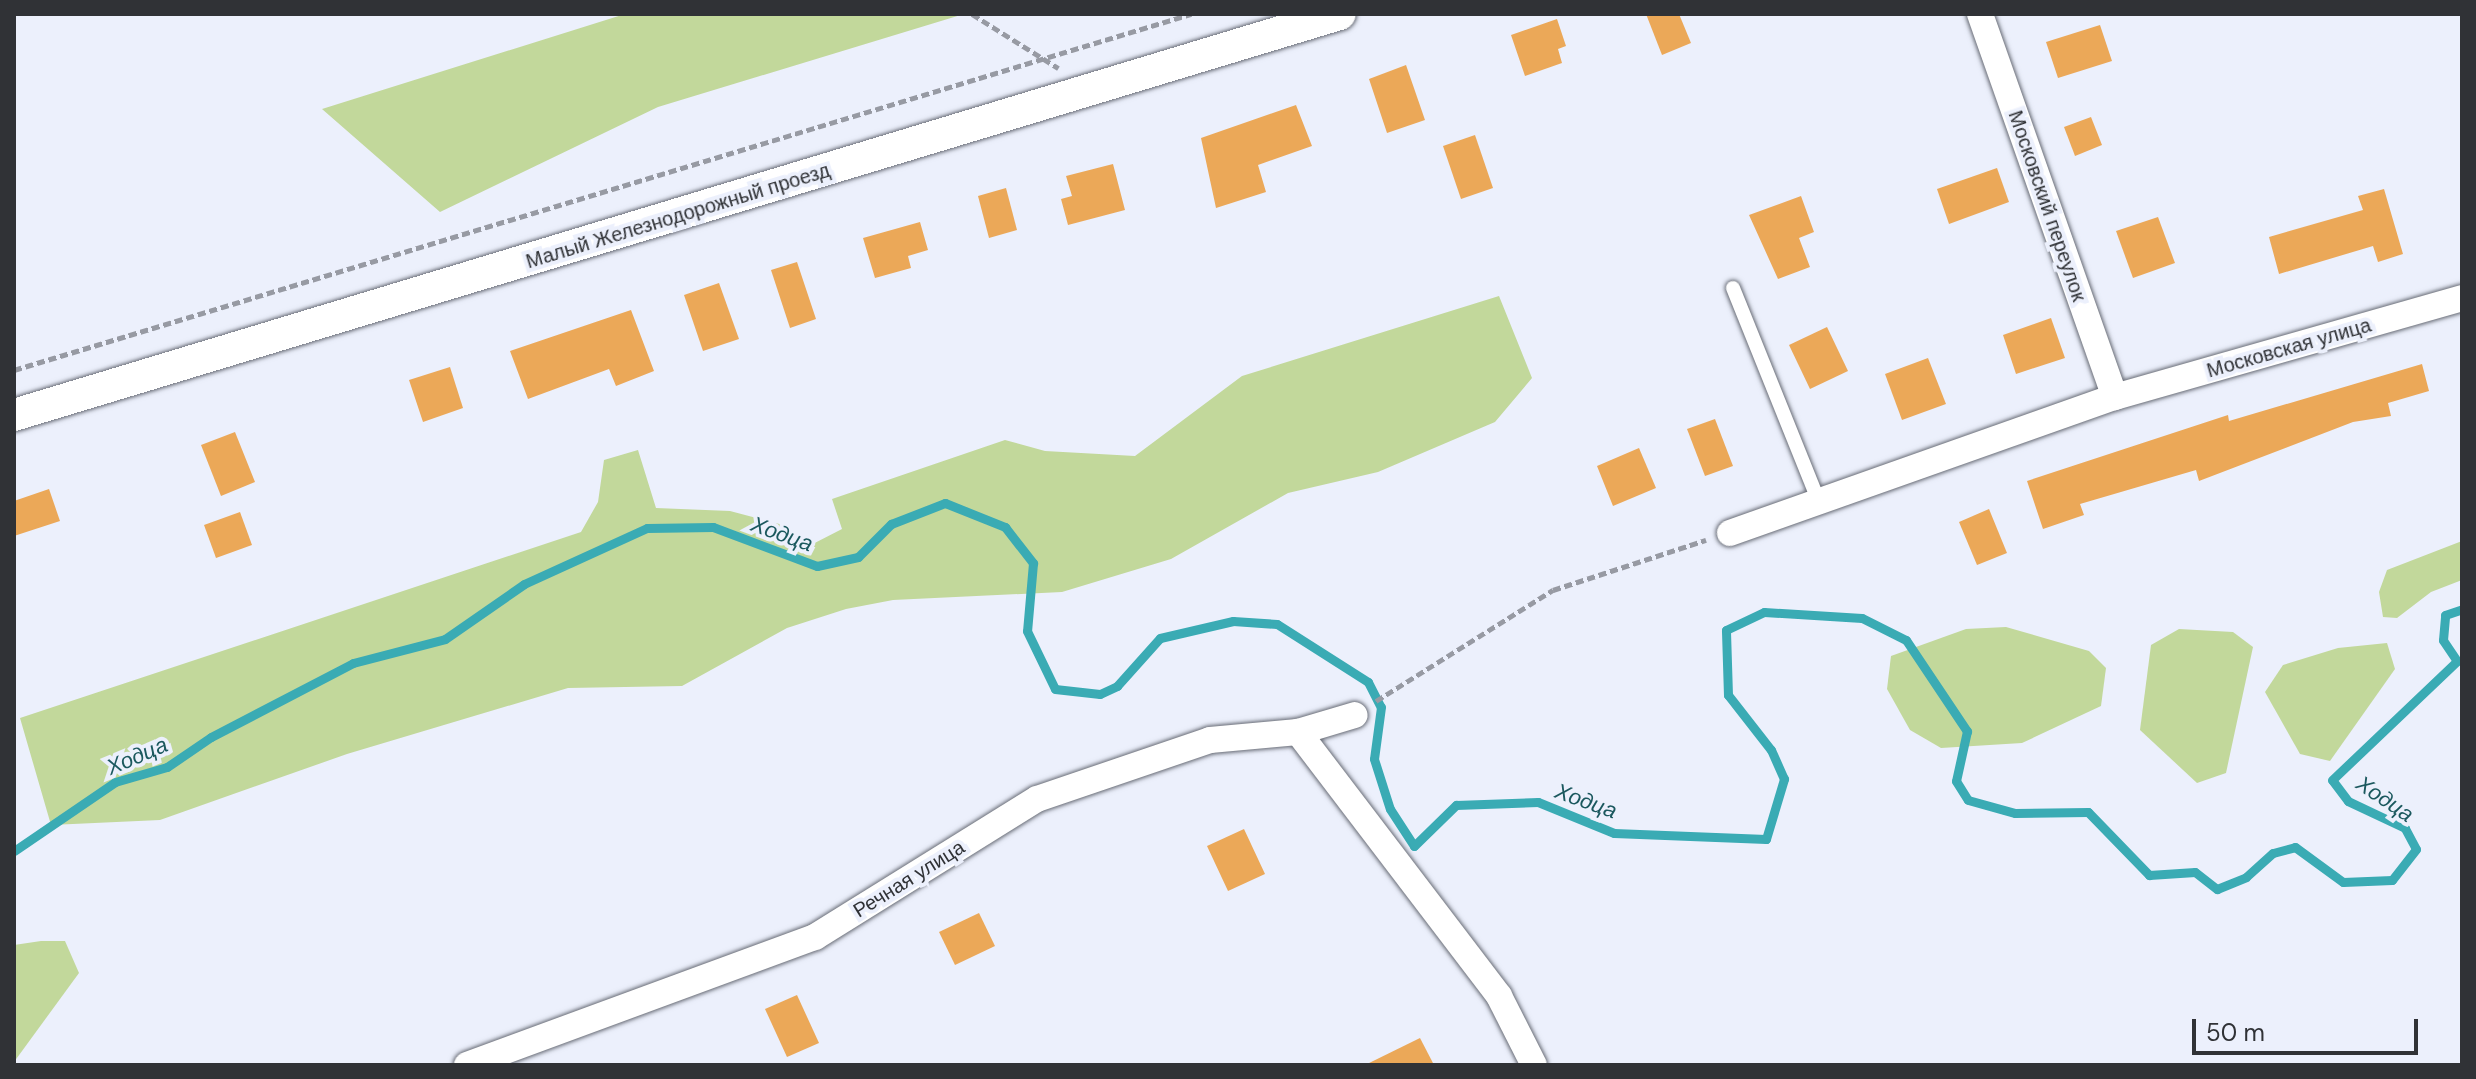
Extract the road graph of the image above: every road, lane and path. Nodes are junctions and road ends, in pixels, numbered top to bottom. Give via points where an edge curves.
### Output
1 (972, 14) edge
2 (1191, 14) edge
3 (1340, 14) edge
4 (1980, 14) edge
5 (1044, 60) junction
6 (1097, 90) junction
7 (1733, 288) dead end
8 (2462, 298) edge
9 (14, 370) edge
10 (2115, 397) junction
11 (14, 415) edge
12 (1819, 502) junction
13 (1730, 533) joint
14 (1355, 715) joint
15 (1298, 732) junction
16 (467, 1065) edge
17 (1534, 1065) edge

1 - 5 path
2 - 5 path
3 - 6 street, Малый Железнодорожный проезд
4 - 10 street, Московский переулок
5 - 6 path
5 - 9 path
6 - 11 street, Малый Железнодорожный проезд
7 - 12 lane
8 - 10 street, Московская улица
10 - 12 street, Московская улица
12 - 13 street, Московская улица
13 - 14 path via 1553,590
14 - 15 street, Речная улица
15 - 16 street, Речная улица via 1210,740 1037,799 815,937
15 - 17 street via 1499,996

